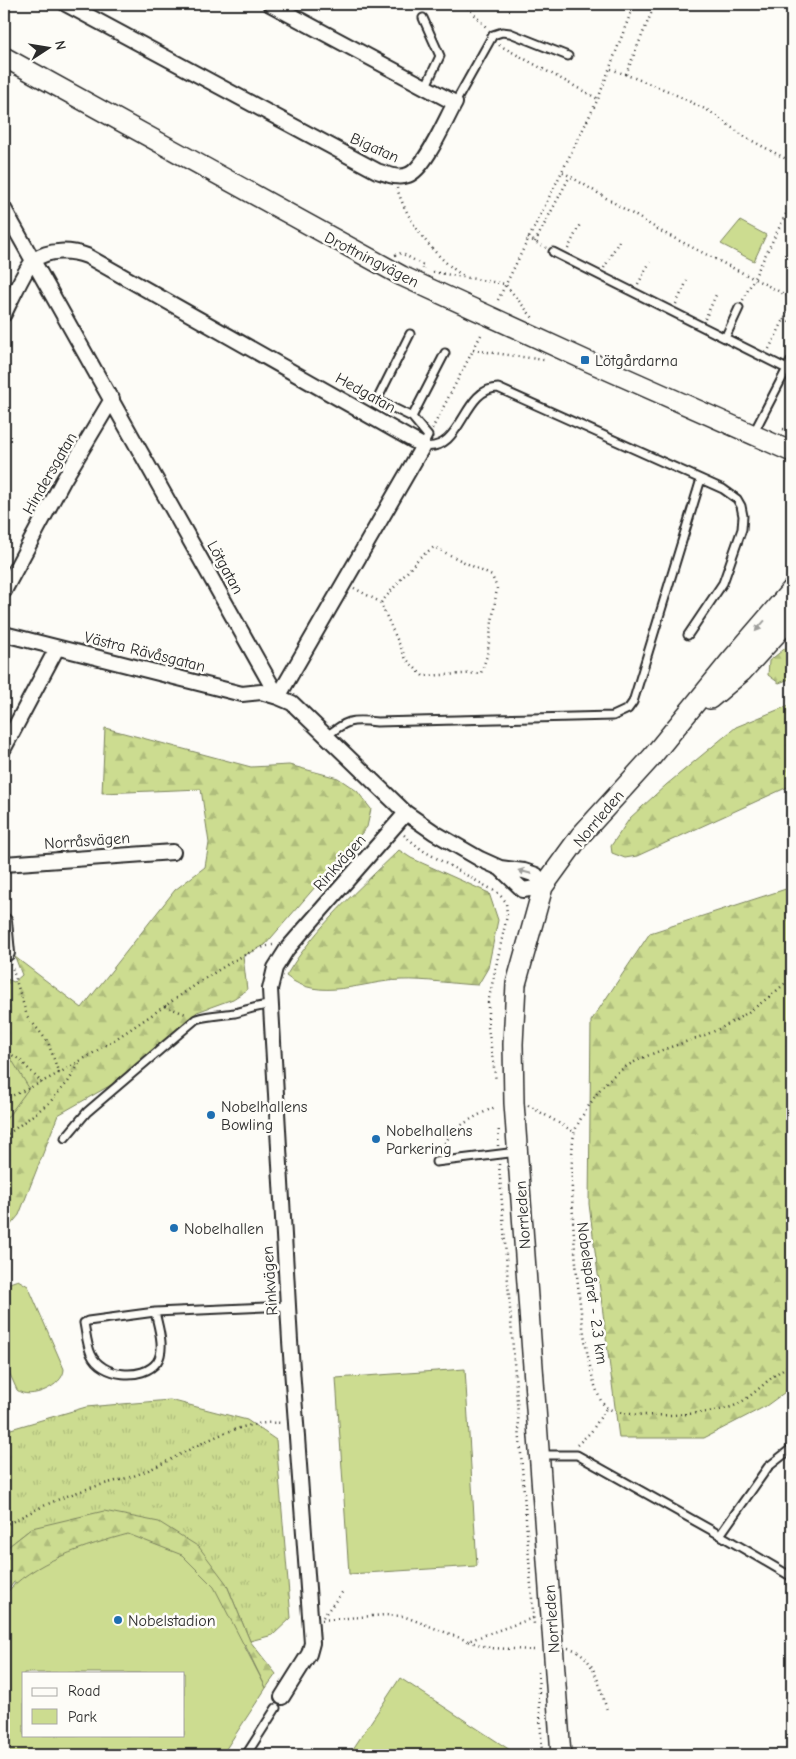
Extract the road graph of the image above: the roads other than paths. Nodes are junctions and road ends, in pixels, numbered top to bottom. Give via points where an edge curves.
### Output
1 (66, 4) edge
2 (270, 4) edge
3 (423, 18) dead end
4 (568, 56) dead end
5 (4, 57) edge
6 (425, 88) junction
7 (455, 104) junction
8 (4, 209) edge
9 (553, 252) road end
10 (34, 260) junction
11 (739, 308) road end
12 (4, 314) edge
13 (410, 334) dead end
14 (725, 338) junction
15 (445, 354) dead end
16 (792, 359) edge
17 (790, 368) edge
18 (112, 399) junction
19 (412, 417) junction
20 (753, 434) junction
21 (425, 441) junction
22 (792, 442) edge
23 (792, 452) edge
24 (701, 479) junction
25 (792, 589) edge
26 (4, 591) edge
27 (792, 617) edge
28 (4, 634) edge
29 (688, 635) dead end
30 (57, 648) junction
31 (278, 697) junction
32 (678, 726) junction
33 (326, 737) junction
34 (4, 748) edge
35 (406, 813) junction
36 (173, 852) dead end
37 (4, 864) edge
38 (543, 888) junction
39 (4, 921) edge
40 (7, 953) road end
41 (269, 1005) junction
42 (65, 1138) dead end
43 (518, 1152) junction
44 (436, 1162) road end
45 (288, 1306) junction
46 (155, 1312) junction
47 (792, 1448) edge
48 (540, 1455) junction
49 (720, 1535) junction
50 (792, 1577) edge
51 (279, 1703) joint
52 (246, 1755) edge
53 (561, 1755) edge

1 - 7 street, Bigatan via 377,171 394,177 407,176 420,167
2 - 6 street
3 - 6 lane via 440,56
4 - 7 lane via 510,33 493,35
5 - 20 street, Drottningvägen via 402,276
6 - 7 street
8 - 10 street, Lötgatan
9 - 14 lane
10 - 12 street
10 - 18 street, Lötgatan
10 - 21 street, Hedgatan via 72,251 87,256
11 - 14 lane
13 - 19 lane via 377,400
14 - 17 lane
15 - 19 lane
16 - 17 lane
17 - 20 lane
18 - 26 street, Hindersgatan via 63,481
18 - 31 street, Lötgatan
19 - 21 lane
20 - 22 street, Drottningvägen
20 - 23 street, Drottningvägen
21 - 24 lane via 431,447 447,440 481,392 498,388
21 - 31 street
24 - 29 lane via 737,499 744,516 723,583
24 - 33 lane via 628,710 613,716 350,720
25 -> 32 street, Norrleden
27 - 32 street, Norrleden via 742,672
28 - 30 street, Västra Rävåsgatan
30 - 31 street, Västra Rävåsgatan via 242,694 261,692
30 - 34 street
31 - 33 street, Lötgatan via 292,703
32 - 38 street, Norrleden via 580,836
33 - 35 street, Lötgatan
35 - 38 street, Lötgatan via 435,833 500,868 523,890
35 - 41 street, Rinkvägen via 292,943 275,968
36 - 37 street, Norråsvägen
38 - 43 street, Norrleden via 516,984 513,1044
39 - 40 street
41 - 42 lane via 196,1019 87,1112
41 - 45 street, Rinkvägen
43 - 44 lane
43 - 48 street, Norrleden
45 - 46 lane
45 - 51 street, Rinkvägen via 296,1424 316,1620 309,1654
46 - 46 lane via 84,1323 91,1355 108,1372 118,1375 147,1370 157,1361 161,1341
47 - 49 lane via 768,1467
48 - 49 lane via 577,1455
48 - 53 street, Norrleden
49 - 50 lane
51 - 52 lane

